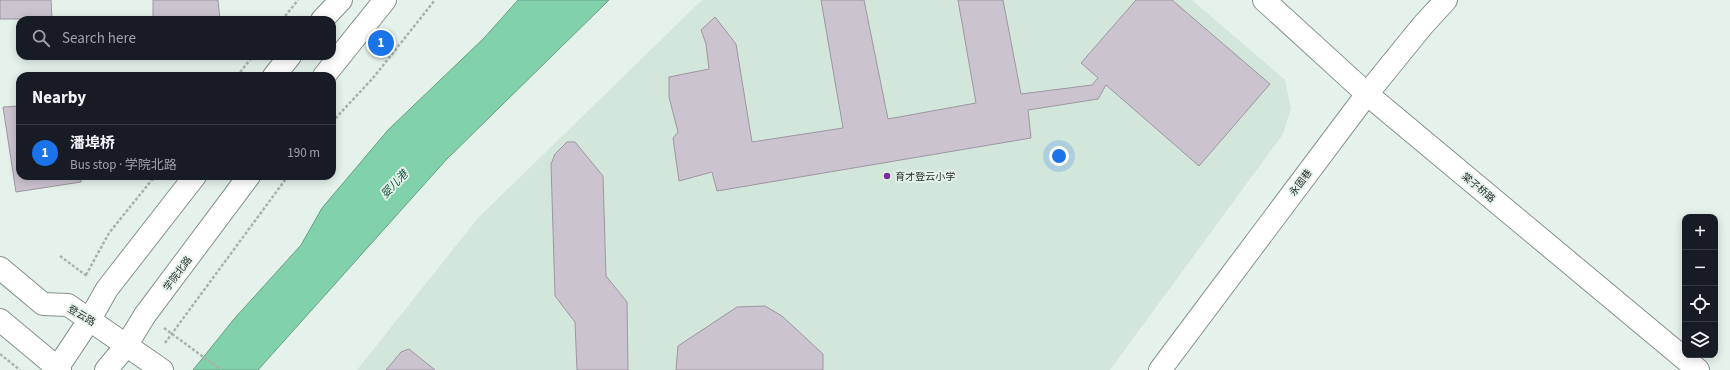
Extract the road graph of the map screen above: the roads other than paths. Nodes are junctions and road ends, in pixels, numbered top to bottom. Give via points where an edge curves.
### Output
1 (341, 0) edge
2 (385, 0) edge
3 (1264, 0) edge
4 (1446, 0) edge
5 (326, 16) edge
6 (287, 60) edge
7 (277, 72) edge
8 (327, 72) edge
9 (1367, 94) junction
10 (192, 180) edge
11 (246, 180) edge
12 (0, 268) edge
13 (90, 319) junction
14 (0, 320) edge
15 (126, 346) junction
16 (157, 366) edge
17 (57, 369) edge
18 (106, 370) edge
19 (1160, 370) edge
20 (1698, 370) edge

1 - 5 street
2 - 8 street
3 - 9 street, 棠子桥路
4 - 9 street, 永固巷
6 - 7 street
9 - 19 street, 永固巷
9 - 20 street, 棠子桥路
10 - 13 street via 106,289
11 - 15 street, 学院北路 via 145,315
12 - 13 street, 登云路 via 43,304 68,305
13 - 15 street, 登云路
13 - 17 street
14 - 17 street
15 - 16 street, 登云路
15 - 18 street, 学院北路

